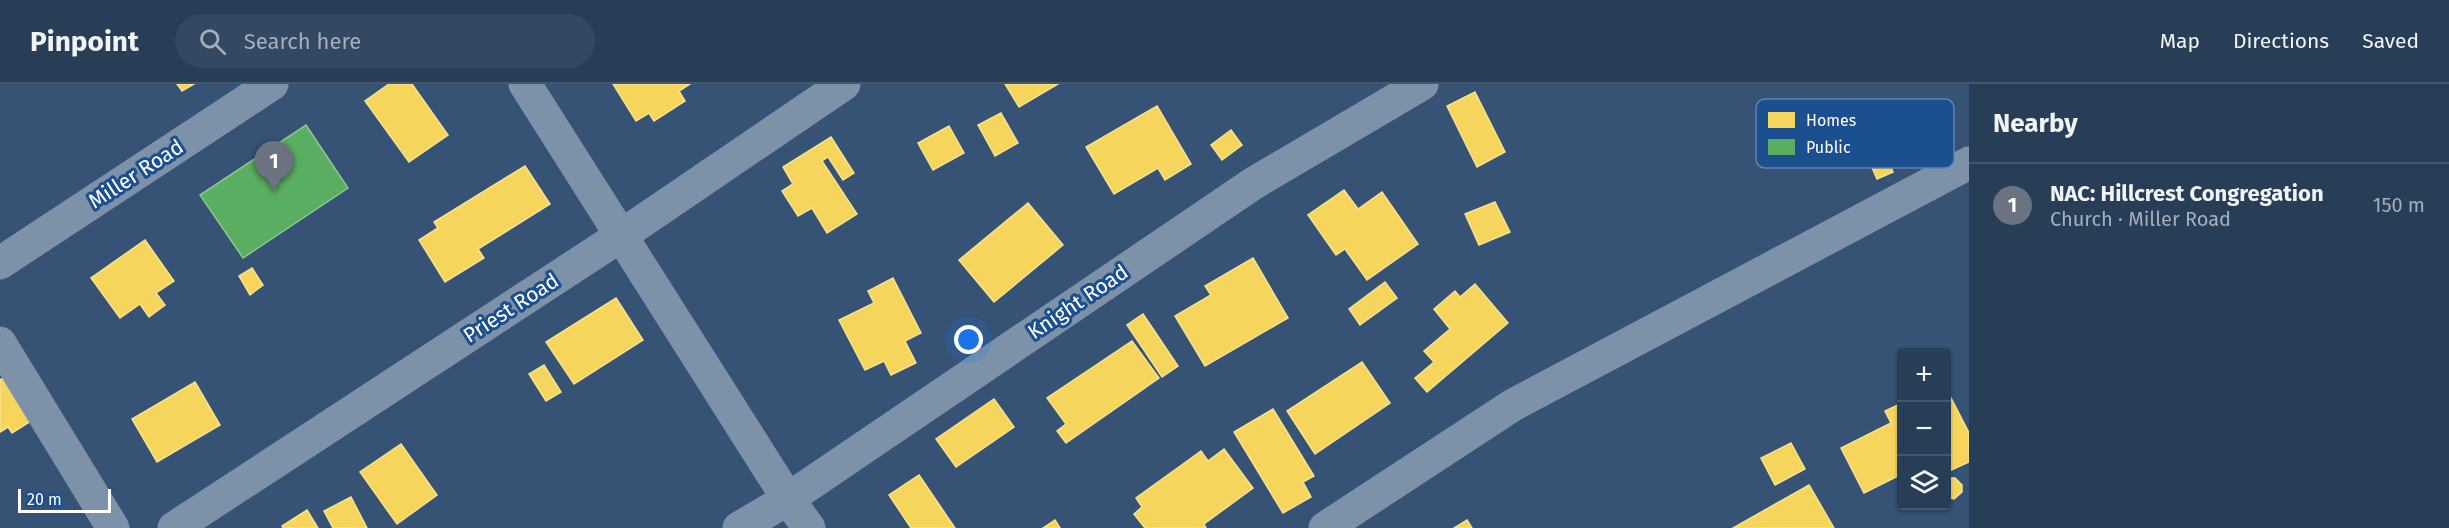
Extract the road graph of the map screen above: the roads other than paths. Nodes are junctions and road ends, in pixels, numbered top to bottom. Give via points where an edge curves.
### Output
1 (272, 84) edge
2 (525, 84) edge
3 (844, 84) edge
4 (1422, 84) edge
5 (1969, 163) edge
6 (622, 235) junction
7 (0, 263) edge
8 (0, 343) edge
9 (788, 499) junction
10 (113, 528) edge
11 (174, 528) edge
12 (739, 528) edge
13 (809, 528) edge
14 (1324, 528) edge

1 - 7 street, Miller Road
2 - 6 street
3 - 6 street, Priest Road
4 - 9 street, Knight Road via 1254,183
5 - 14 street via 1513,405
6 - 9 street
6 - 11 street, Priest Road
8 - 10 street
9 - 12 street, Knight Road
9 - 13 street

